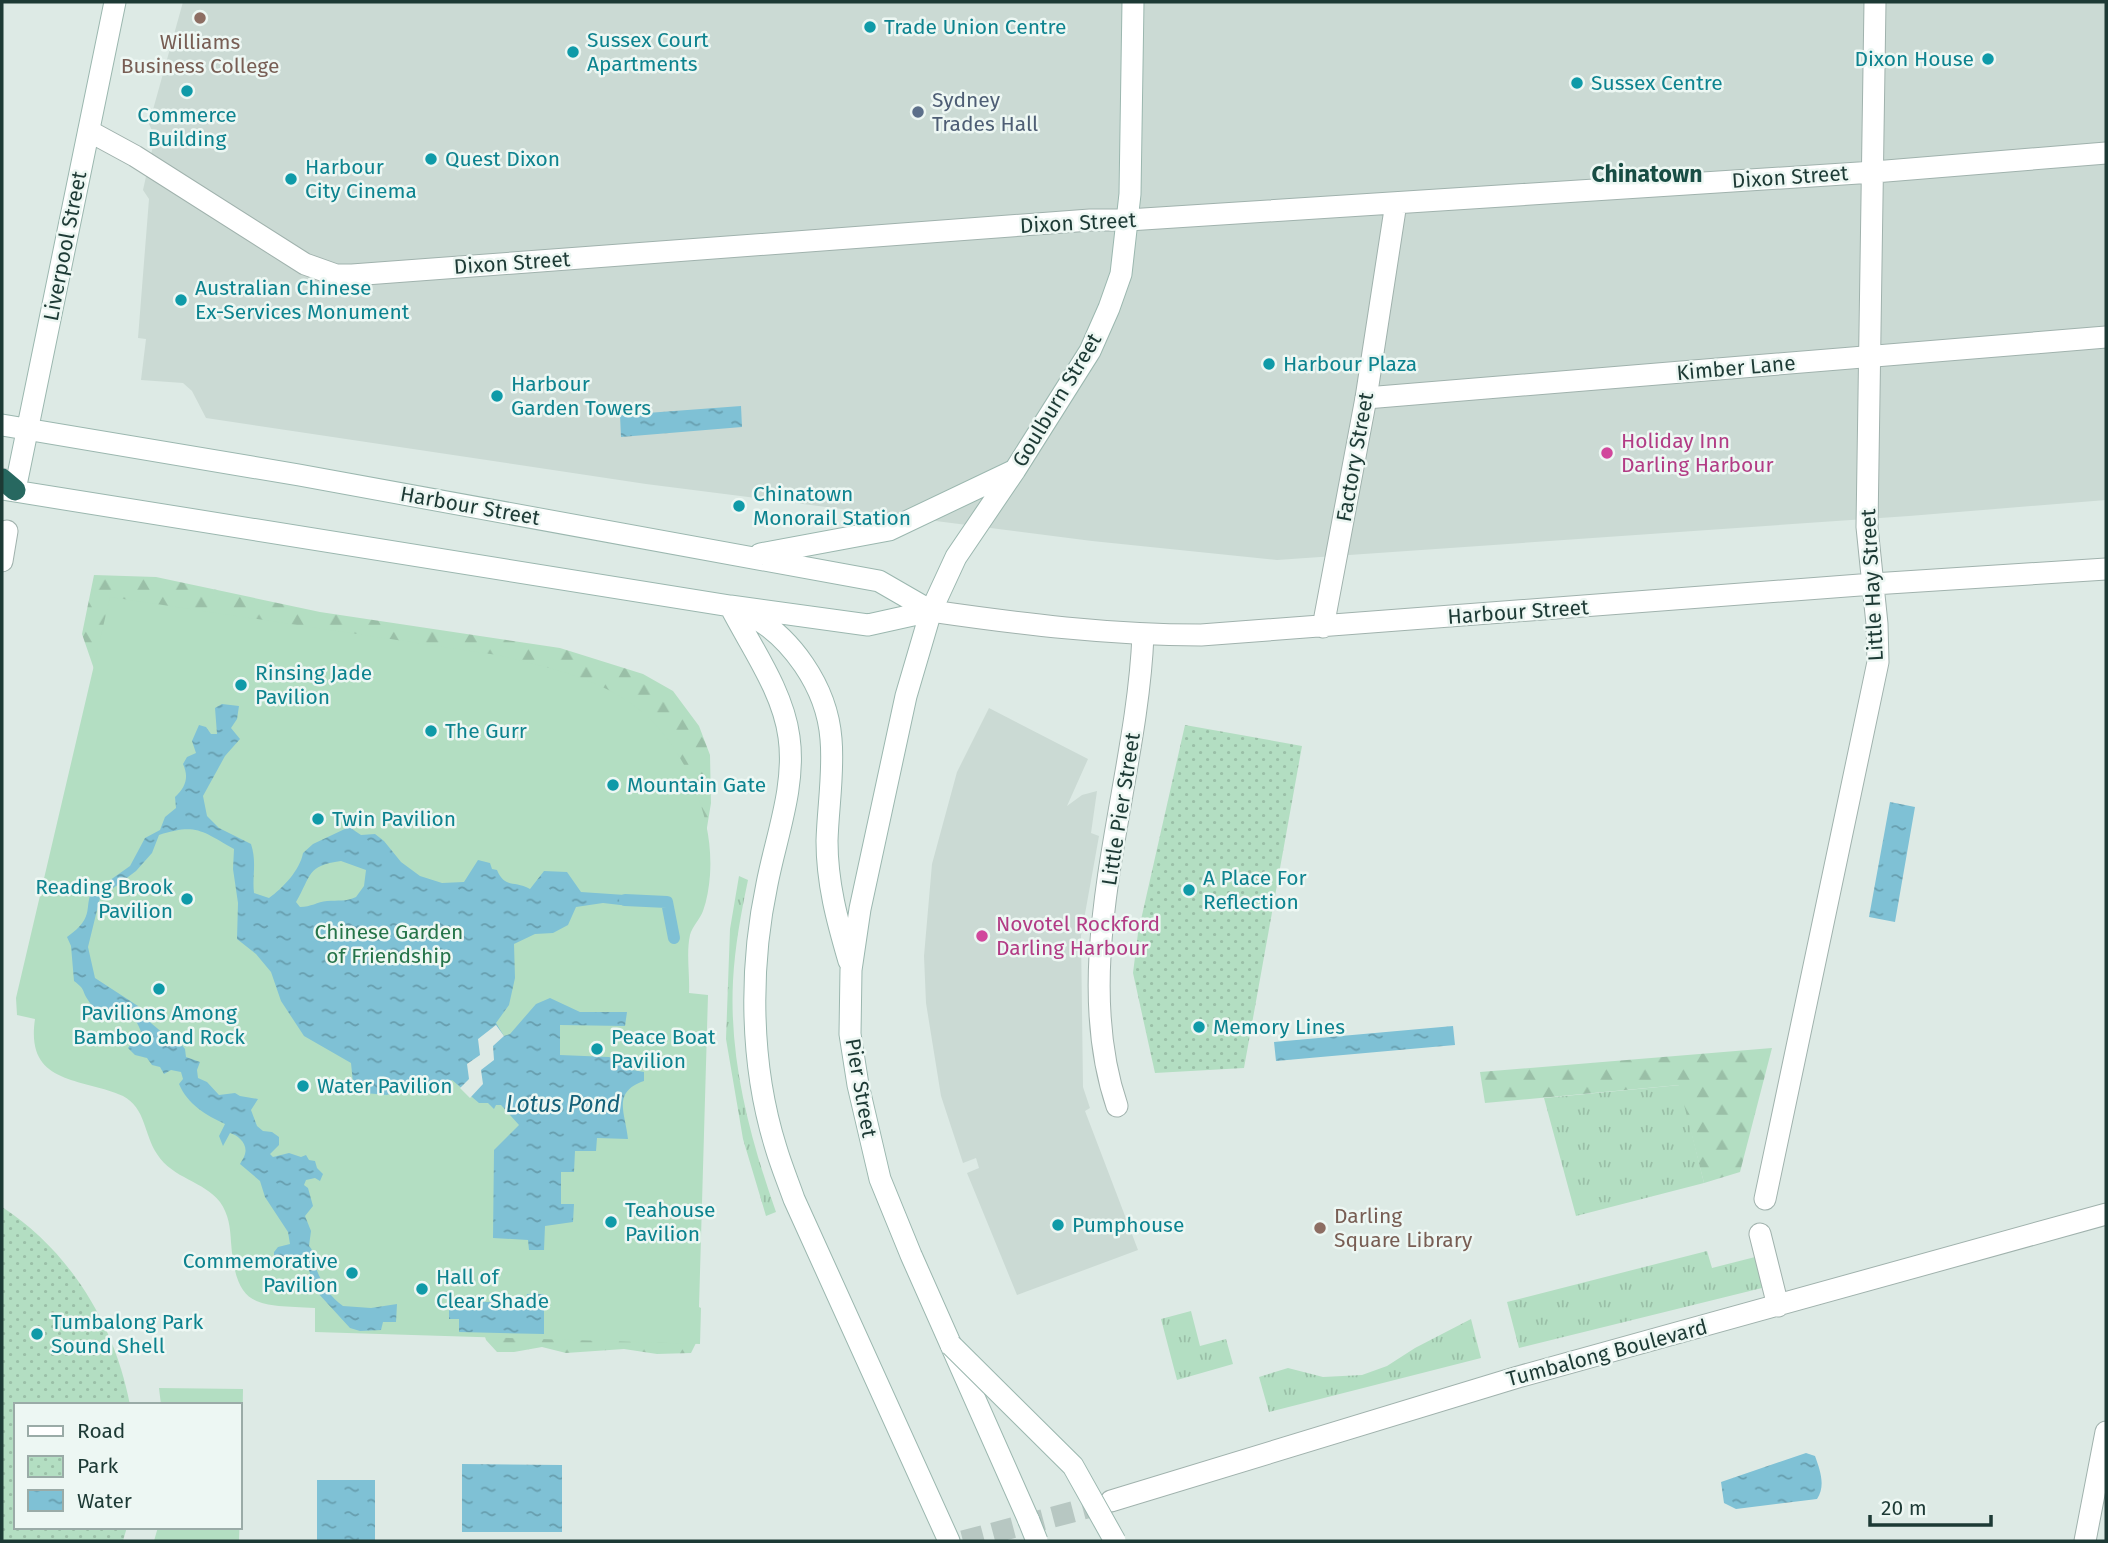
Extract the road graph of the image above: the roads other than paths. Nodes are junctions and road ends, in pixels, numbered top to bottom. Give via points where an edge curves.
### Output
1 (115, 2) edge
2 (1133, 2) edge
3 (1875, 2) edge
4 (89, 131) junction
5 (2106, 153) edge
6 (1874, 172) junction
7 (1396, 203) junction
8 (1128, 220) junction
9 (2106, 337) edge
10 (1870, 357) junction
11 (1366, 398) junction
12 (2, 425) edge
13 (27, 430) junction
14 (1015, 470) junction
15 (6, 486) edge
16 (7, 531) dead end
17 (748, 557) junction
18 (2, 561) edge
19 (2106, 569) edge
20 (1873, 584) junction
21 (730, 606) junction
22 (931, 611) junction
23 (1323, 627) junction
24 (1143, 635) junction
25 (851, 970) junction
26 (1117, 1106) dead end
27 (1765, 1199) dead end
28 (2106, 1214) edge
29 (1760, 1234) dead end
30 (1778, 1306) junction
31 (951, 1345) junction
32 (2106, 1432) edge
33 (1111, 1501) tunnel mouth
34 (949, 1541) edge
35 (1037, 1541) edge
36 (1115, 1541) edge
37 (2085, 1541) edge

1 - 4 street, Liverpool Street
2 - 8 street, Goulburn Street
3 - 6 street, Little Hay Street
4 - 8 street, Dixon Street via 305,264 335,275
4 - 13 street, Liverpool Street
5 - 6 street, Dixon Street
6 - 7 street, Dixon Street
6 - 10 street, Little Hay Street
7 - 8 street, Dixon Street
7 - 11 street, Factory Street
8 - 14 street, Goulburn Street via 1121,274 1090,351
9 - 10 street, Kimber Lane
10 - 11 street, Kimber Lane
10 - 20 street, Little Hay Street via 1867,527
11 - 23 street, Factory Street
12 - 13 street, Harbour Street
13 - 15 street, Liverpool Street
13 - 17 street, Harbour Street
14 - 17 street via 890,530
14 - 22 street, Goulburn Street via 956,558
15 - 21 street, Harbour Street
16 - 18 street
17 - 22 street, Harbour Street via 879,581
19 - 20 street, Harbour Street
20 - 23 street, Harbour Street
20 - 27 street, Little Hay Street via 1878,662
21 - 22 street, Harbour Street via 868,625
21 - 25 street via 770,627 792,649 827,716 832,902
21 - 34 street via 778,697 789,736 790,769 759,930 756,977 762,1084 776,1147 794,1199
22 - 24 street, Harbour Street
22 - 25 street, Pier Street via 908,687
23 - 24 street, Harbour Street
24 - 26 street, Little Pier Street via 1136,718 1098,968 1104,1060
25 - 31 street, Pier Street via 852,1047 880,1179
28 - 30 street, Tumbalong Boulevard
29 - 30 street
30 - 33 street, Tumbalong Boulevard via 1518,1377
31 - 35 street, Pier Street, bridge
31 - 36 street, bridge via 1073,1466
32 - 37 street

